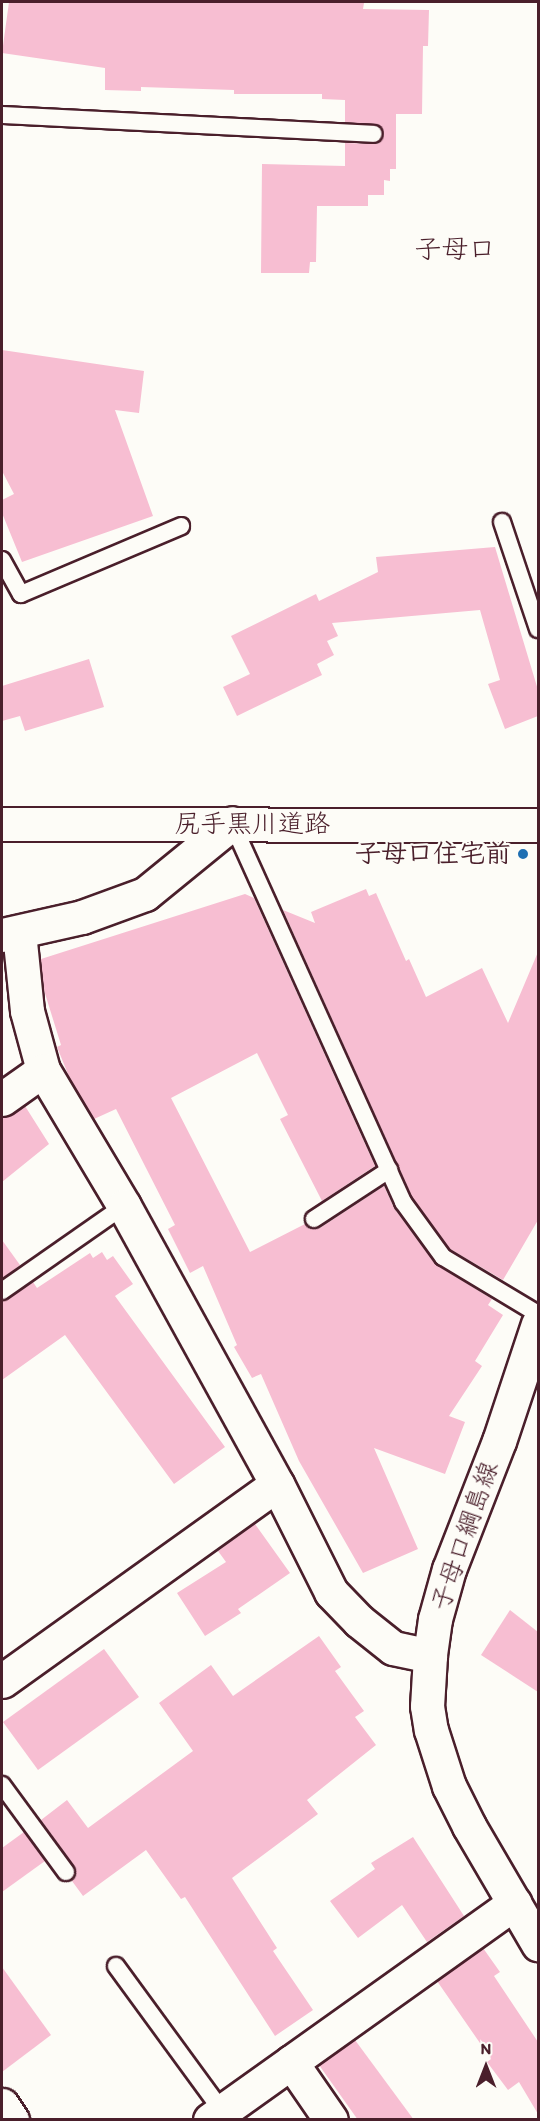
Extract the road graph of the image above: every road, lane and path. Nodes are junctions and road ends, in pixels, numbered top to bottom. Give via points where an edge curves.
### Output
1 (2, 114) edge
2 (374, 134) dead end
3 (502, 522) dead end
4 (181, 526) dead end
5 (2, 560) edge
6 (538, 629) edge
7 (232, 823) junction
8 (2, 824) edge
9 (538, 825) edge
10 (10, 934) edge
11 (43, 1070) junction
12 (2, 1099) edge
13 (389, 1170) junction
14 (124, 1206) junction
15 (314, 1219) dead end
16 (2, 1291) edge
17 (538, 1314) edge
18 (538, 1324) edge
19 (277, 1484) junction
20 (430, 1656) junction
21 (2, 1681) edge
22 (2, 1785) edge
23 (66, 1872) dead end
24 (514, 1903) junction
25 (538, 1944) edge
26 (116, 1966) dead end
27 (291, 2062) junction
28 (2, 2105) edge
29 (216, 2115) edge
30 (12, 2120) edge
31 (331, 2120) edge

1 - 2 lane
3 - 6 lane
4 - 5 lane via 21,594
7 - 8 street, 尻手黒川道路
7 - 9 street, 尻手黒川道路
7 - 10 street via 145,894 82,917
7 - 13 lane
10 - 11 street
11 - 12 street
11 - 14 street
13 - 15 lane
13 - 17 lane via 403,1202 442,1257
14 - 16 lane
14 - 19 street
18 - 20 street, 子母口綱島線 via 499,1441 449,1569 435,1619
19 - 20 street via 331,1592 393,1648
19 - 21 street
20 - 24 street, 子母口綱島線 via 427,1706 449,1786
22 - 23 lane
24 - 25 street, 子母口綱島線
24 - 27 street
26 - 29 lane
27 - 29 street
27 - 31 street
28 - 30 street

